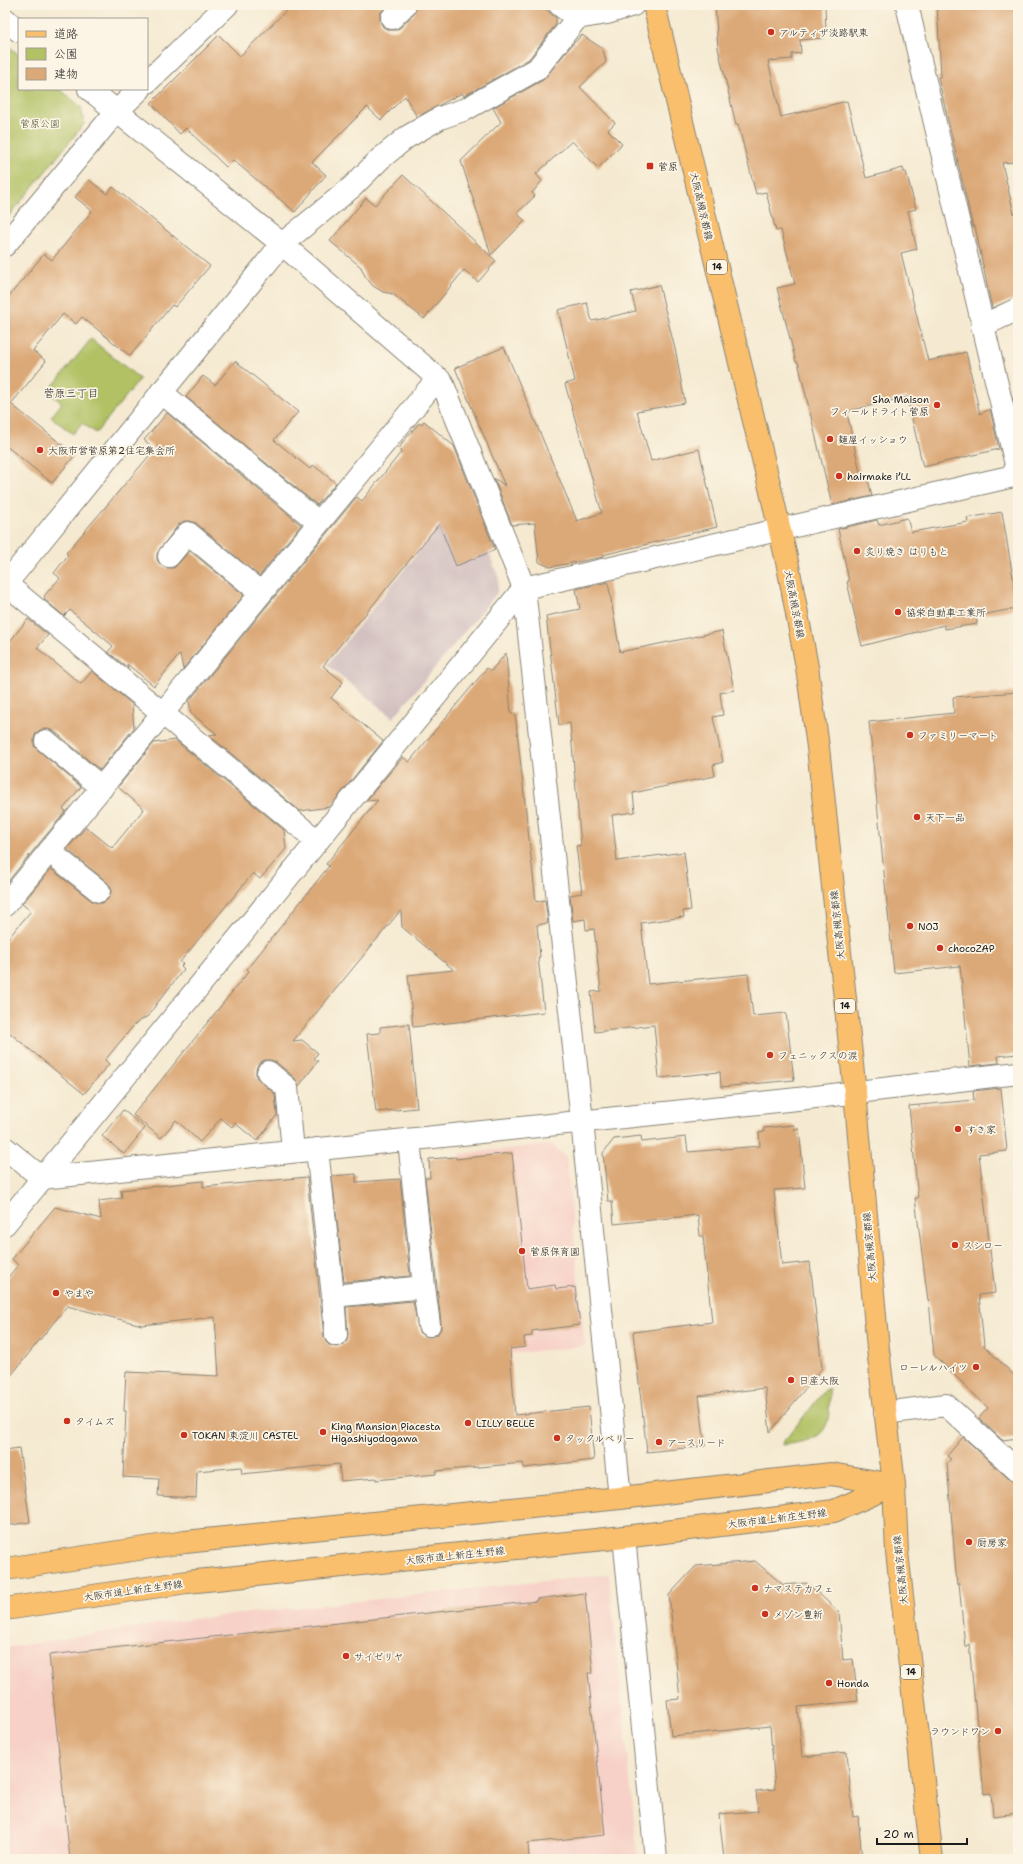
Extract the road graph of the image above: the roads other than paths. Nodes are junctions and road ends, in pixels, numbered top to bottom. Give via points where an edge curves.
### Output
1 (227, 5) edge
2 (560, 5) edge
3 (633, 5) edge
4 (654, 5) edge
5 (907, 5) edge
6 (577, 18) junction
7 (5, 19) edge
8 (18, 30) edge
9 (148, 81) edge
10 (90, 90) edge
11 (139, 90) edge
12 (116, 112) junction
13 (282, 244) junction
14 (5, 245) edge
15 (1018, 309) edge
16 (982, 326) junction
17 (438, 378) junction
18 (161, 392) junction
19 (1018, 474) edge
20 (319, 522) junction
21 (778, 530) junction
22 (169, 556) dead end
23 (5, 584) edge
24 (524, 588) junction
25 (261, 593) junction
26 (163, 714) junction
27 (46, 741) dead end
28 (102, 788) junction
29 (317, 841) junction
30 (49, 851) junction
31 (99, 891) dead end
32 (5, 905) edge
33 (268, 1072) dead end
34 (1018, 1074) edge
35 (855, 1092) junction
36 (582, 1121) junction
37 (409, 1140) junction
38 (5, 1148) edge
39 (317, 1149) junction
40 (293, 1151) junction
41 (42, 1178) junction
42 (5, 1224) edge
43 (424, 1286) junction
44 (332, 1296) junction
45 (429, 1325) dead end
46 (336, 1335) dead end
47 (885, 1413) junction
48 (1018, 1471) edge
49 (894, 1485) junction
50 (620, 1498) junction
51 (624, 1537) junction
52 (5, 1570) edge
53 (5, 1609) edge
54 (656, 1859) edge
55 (932, 1859) edge

1 - 9 street
2 - 6 street
3 - 6 street
4 - 21 main road, 大阪高槻京都線 / 14
5 - 16 street
6 - 13 street via 537,69 466,109 440,118 407,137 352,187
7 - 8 street
10 - 12 street
11 - 12 street
12 - 13 street
12 - 14 street
13 - 17 street
13 - 18 street
15 - 16 street
16 - 19 street
17 - 20 street
17 - 24 street via 442,382
18 - 20 street
18 - 23 street
19 - 21 street
20 - 25 street
21 - 24 street
21 - 35 main road, 大阪高槻京都線 / 14 via 788,566 807,667
22 - 25 street via 188,533
23 - 26 street
24 - 29 street
24 - 36 street
25 - 26 street
26 - 28 street
26 - 29 street
27 - 28 street
28 - 30 street
29 - 41 street
30 - 31 street
30 - 32 street
33 - 40 street via 287,1088
34 - 35 street
35 - 36 street
35 - 47 main road, 大阪高槻京都線 / 14
36 - 37 street
36 - 50 street
37 - 39 street
37 - 43 street
38 - 41 street
39 - 40 street
39 - 44 street
40 - 41 street
41 - 42 street
43 - 44 street
43 - 45 street
44 - 46 street
47 - 48 street via 946,1405
47 - 49 main road, 大阪高槻京都線 / 14
49 - 50 main road via 831,1474
49 - 51 main road, 大阪市道上新庄生野線 via 834,1511
49 - 55 main road, 大阪高槻京都線 / 14 via 897,1552
50 - 52 main road via 185,1542
51 - 53 main road, 大阪市道上新庄生野線 via 187,1582
51 - 54 street

